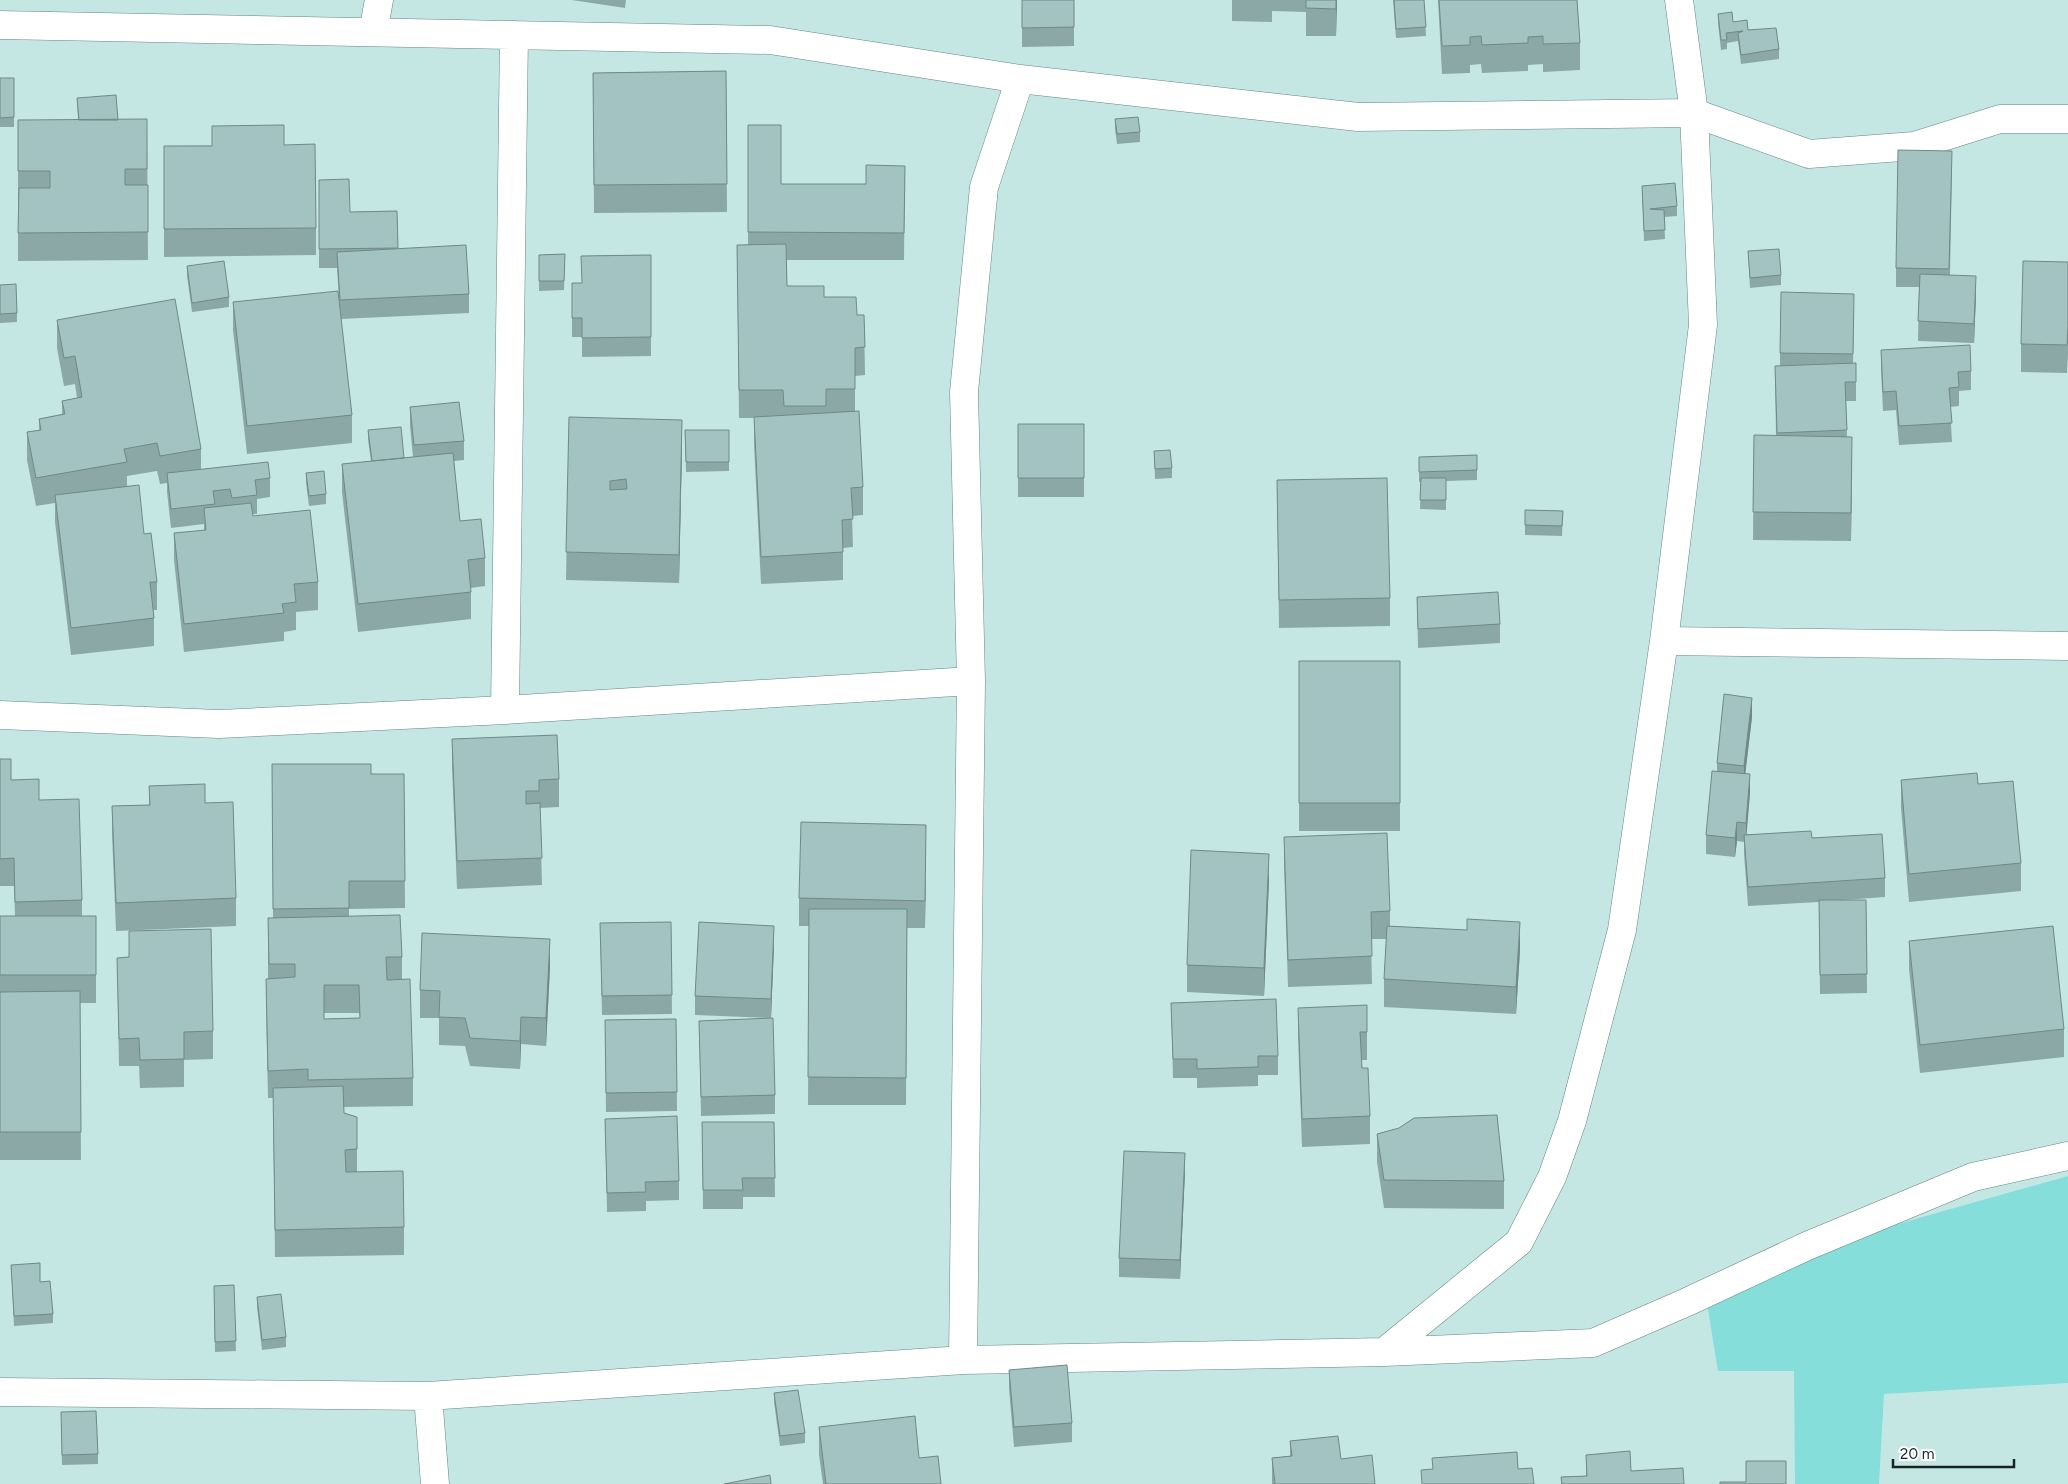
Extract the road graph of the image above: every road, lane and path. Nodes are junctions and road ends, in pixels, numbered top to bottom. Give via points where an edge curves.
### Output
1 (379, 0) edge
2 (1679, 0) edge
3 (0, 25) edge
4 (373, 32) junction
5 (514, 35) junction
6 (1020, 79) junction
7 (1694, 113) junction
8 (2068, 119) edge
9 (1664, 641) junction
10 (2068, 646) edge
11 (971, 681) junction
12 (505, 710) junction
13 (0, 715) edge
14 (2068, 1156) edge
15 (1384, 1352) junction
16 (963, 1360) junction
17 (0, 1392) edge
18 (428, 1396) junction
19 (435, 1484) edge

1 - 4 street
2 - 7 street
3 - 4 street
4 - 5 street
5 - 6 street via 770,40
5 - 12 street
6 - 7 street via 1358,117
6 - 11 street via 984,186 964,392
7 - 8 street via 1809,154 1914,146 2000,119
7 - 9 street via 1703,325
9 - 10 street
9 - 15 street via 1622,930 1572,1121 1552,1177 1519,1242
11 - 12 street
11 - 16 street
12 - 13 street via 218,724
14 - 15 street via 1973,1177 1807,1246 1593,1343
15 - 16 street
16 - 18 street
17 - 18 street
18 - 19 street

